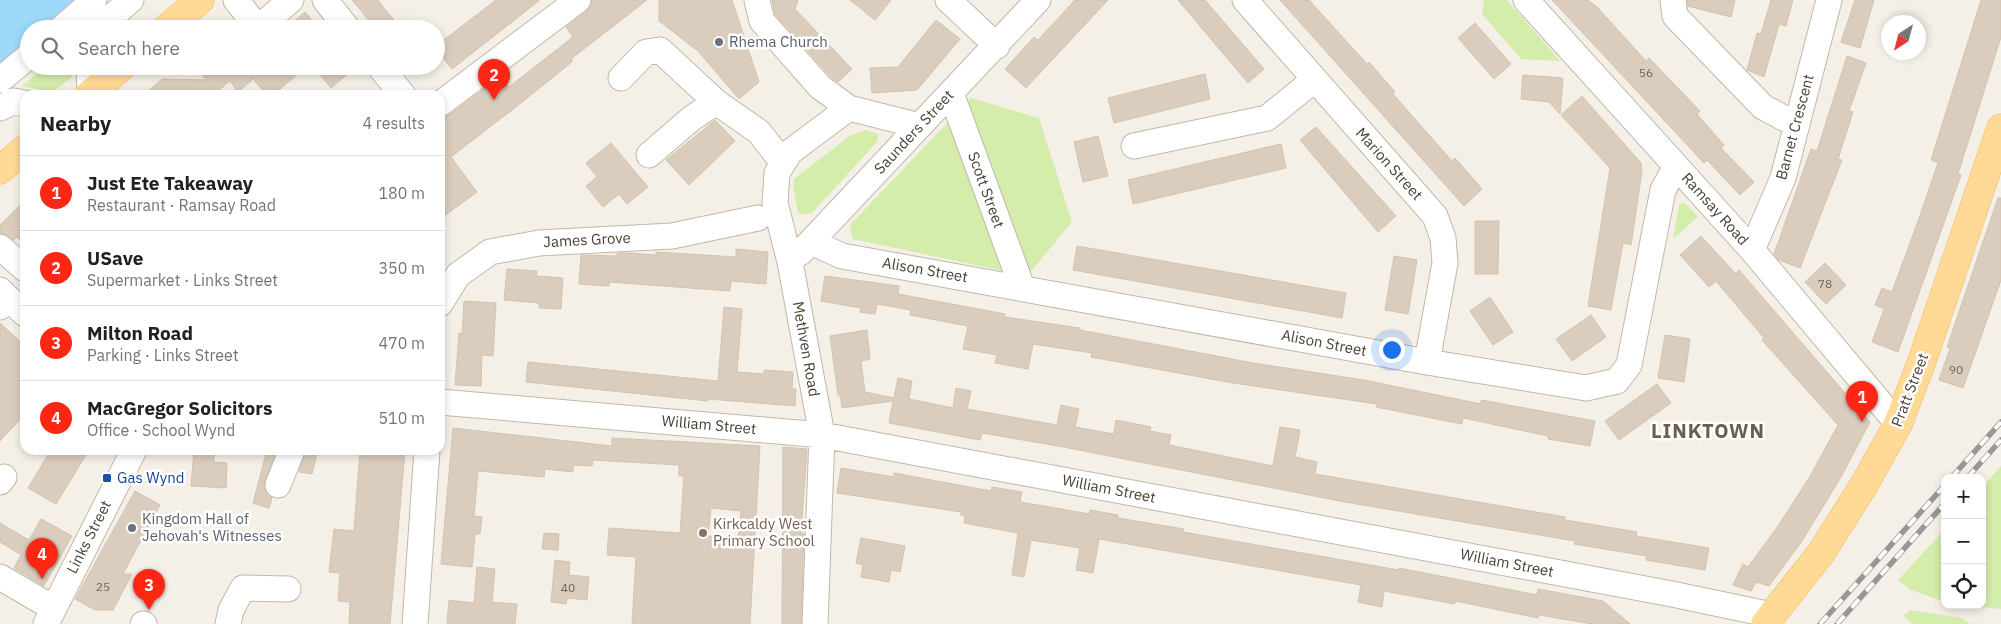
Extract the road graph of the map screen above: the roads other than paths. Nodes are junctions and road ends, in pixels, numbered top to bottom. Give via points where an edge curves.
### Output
1 (94, 0) edge
2 (131, 0) edge
3 (200, 0) edge
4 (236, 0) edge
5 (291, 0) edge
6 (325, 0) edge
7 (578, 0) edge
8 (758, 0) edge
9 (948, 0) edge
10 (1038, 0) edge
11 (1245, 0) edge
12 (1526, 0) edge
13 (1673, 0) edge
14 (1829, 0) edge
15 (71, 20) edge
16 (108, 20) edge
17 (177, 20) edge
18 (252, 20) edge
19 (267, 20) edge
20 (341, 20) edge
21 (997, 46) junction
22 (20, 63) edge
23 (89, 75) edge
24 (112, 75) edge
25 (621, 78) dead end
26 (0, 80) edge
27 (1314, 80) junction
28 (90, 90) edge
29 (95, 90) edge
30 (950, 93) junction
31 (445, 100) edge
32 (20, 102) edge
33 (716, 102) junction
34 (0, 108) edge
35 (849, 108) junction
36 (1797, 125) junction
37 (920, 126) junction
38 (2001, 130) edge
39 (1134, 146) dead end
40 (20, 153) edge
41 (649, 155) dead end
42 (783, 163) junction
43 (1676, 166) junction
44 (0, 170) edge
45 (758, 218) dead end
46 (811, 242) junction
47 (0, 247) edge
48 (1752, 250) junction
49 (790, 262) junction
50 (20, 265) edge
51 (1022, 287) junction
52 (445, 296) edge
53 (1427, 362) junction
54 (445, 402) edge
55 (1898, 424) junction
56 (822, 435) junction
57 (131, 455) edge
58 (290, 455) edge
59 (427, 455) edge
60 (278, 485) dead end
61 (0, 577) edge
62 (288, 589) dead end
63 (50, 616) edge
64 (1768, 620) edge
65 (228, 624) edge
66 (415, 624) edge
67 (815, 624) edge

1 - 15 street
2 - 16 street
3 - 17 main road
4 - 18 street
5 - 19 street
6 - 20 street
7 - 31 street
8 - 35 street via 762,21 820,87
9 - 21 street
10 - 21 street, Saunders Street
11 - 27 street, Marion Street
12 - 43 street, Ramsay Road
13 - 36 street via 1675,16 1763,107
14 - 36 street, Barnet Crescent
21 - 30 street, Saunders Street
22 - 26 street
23 - 28 street
24 - 29 main road
25 - 33 street via 646,52 660,50
27 - 39 street via 1267,118
27 - 53 street, Marion Street via 1435,216 1443,238 1444,263
30 - 37 street, Saunders Street
30 - 51 street, Scott Street
32 - 34 street via 14,100
33 - 41 street
33 - 42 street via 759,132
35 - 37 street
35 - 42 street, Methven Road via 790,152
36 - 48 street, Barnet Crescent via 1783,178
37 - 46 street, Saunders Street
38 - 55 main road, Pratt Street
40 - 44 main road
42 - 49 street, Methven Road via 777,173 776,203
43 - 48 street, Ramsay Road
43 - 53 street, Alison Street via 1663,190 1629,366 1617,381 1586,388
45 - 52 street, James Grove via 672,236 571,240 490,252 458,275
46 - 49 street, Saunders Street
46 - 51 street, Alison Street via 842,256
47 - 50 street
48 - 55 street, Ramsay Road
49 - 56 street, Methven Road
51 - 53 street, Alison Street
54 - 56 street, William Street
55 - 64 main road, Pratt Street via 1839,527
56 - 64 street, William Street via 1662,592
56 - 67 street, Methven Road
57 - 63 street, Links Street
58 - 60 street
59 - 66 street
61 - 63 street
62 - 65 street via 243,588 231,610

